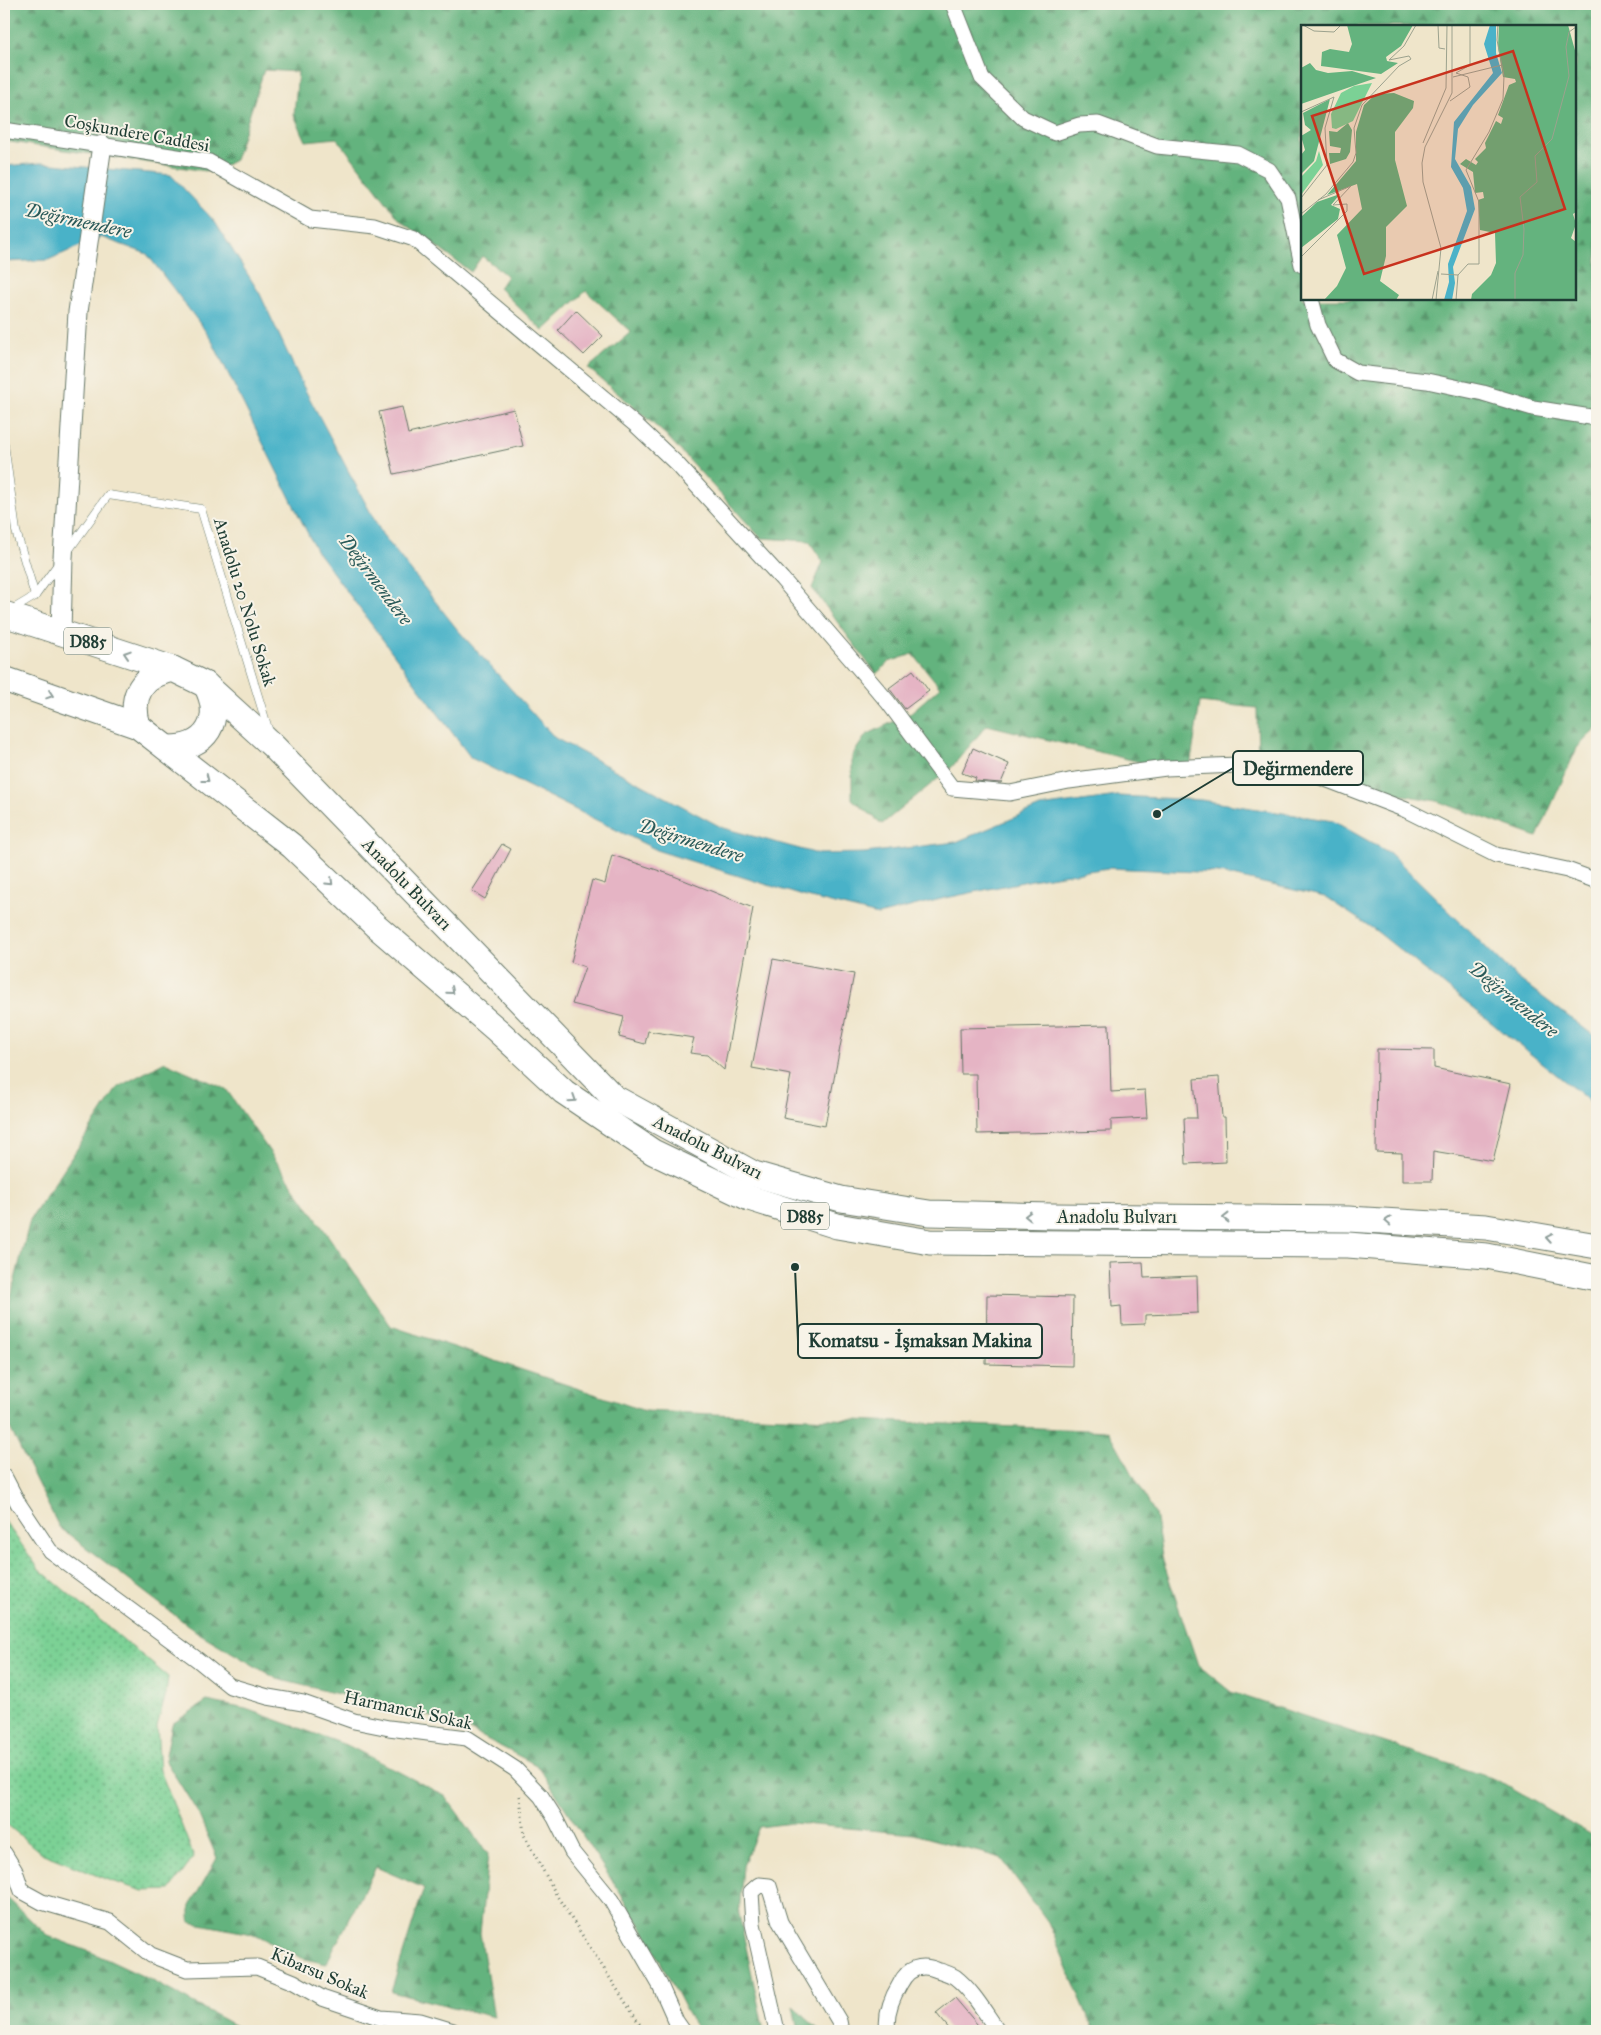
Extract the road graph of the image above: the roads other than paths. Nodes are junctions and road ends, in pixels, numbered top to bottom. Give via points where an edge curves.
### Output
1 (953, 4) edge
2 (4, 130) edge
3 (102, 145) junction
4 (1301, 260) edge
5 (1311, 300) edge
6 (1597, 418) edge
7 (4, 444) edge
8 (63, 558) junction
9 (35, 596) junction
10 (4, 614) edge
11 (61, 632) junction
12 (173, 669) junction
13 (4, 679) edge
14 (206, 685) junction
15 (138, 726) junction
16 (273, 746) junction
17 (167, 748) junction
18 (1597, 881) edge
19 (1597, 1246) edge
20 (1597, 1278) edge
21 (4, 1476) edge
22 (4, 1853) edge
23 (453, 2031) edge
24 (684, 2031) edge
25 (778, 2031) edge
26 (841, 2031) edge
27 (888, 2031) edge
28 (998, 2031) edge

1 - 4 street via 982,78 1023,118 1055,134 1079,125 1098,124 1157,146 1238,154 1269,170 1288,198
2 - 3 street, Coşkundere Caddesi
3 - 8 street via 78,312
3 - 18 street, Coşkundere Caddesi via 208,162 310,219 375,226 414,239 637,426 677,464 888,702 952,788 1010,793 1069,781 1166,768 1284,763 1406,810 1496,855 1567,870
5 - 6 street via 1318,325 1335,360 1358,374 1427,381 1532,408
7 - 9 lane via 16,531
8 - 9 lane, Anadolu 20 Nolu Sokak
8 - 11 street
8 - 16 lane, Anadolu 20 Nolu Sokak via 108,495 201,509
9 - 10 lane, Anadolu 20 Nolu Sokak
10 - 11 highway, Anadolu Bulvarı / D885
12 -> 11 highway, Anadolu Bulvarı / D885
12 - 14 highway, Anadolu Bulvarı
12 - 15 highway via 160,671 140,688 135,707
13 -> 15 highway, Anadolu Bulvarı
14 - 16 highway, Anadolu Bulvarı / D885
14 - 17 highway via 214,710 212,724 194,744 181,749
15 - 17 highway, Anadolu Bulvarı
19 -> 16 highway, Anadolu Bulvarı / D885 via 1486,1226 1348,1219 929,1213 841,1200 754,1174 613,1097
17 -> 20 highway, Anadolu Bulvarı / D885 via 292,846 375,925 564,1092 653,1152 749,1198 837,1226 930,1242 1348,1245 1486,1256
21 - 24 street, Harmancık Sokak via 50,1551 230,1686 303,1703 354,1721 467,1738 515,1769 541,1796 572,1852 611,1900
22 - 23 street, Kibarsu Sokak via 22,1891 42,1902 110,1922 151,1955 187,1969 257,1967 322,1998 381,2018 420,2021
25 - 26 street via 754,1924 751,1892 759,1884 768,1886 780,1922 839,2021
27 - 28 street via 886,2019 894,1993 904,1977 916,1966 923,1966 954,1976 973,1995

